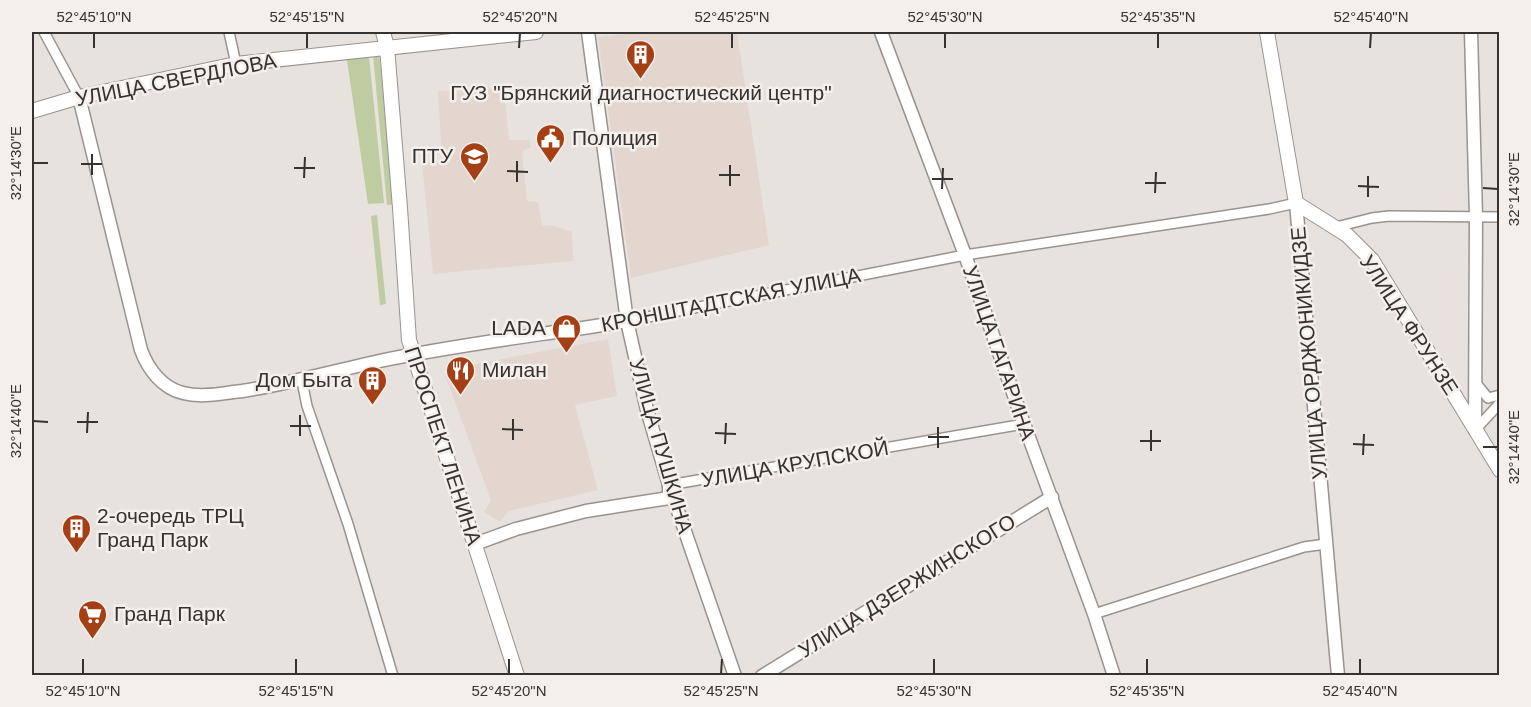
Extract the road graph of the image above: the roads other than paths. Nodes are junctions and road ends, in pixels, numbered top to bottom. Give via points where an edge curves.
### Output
1 (45, 32) edge
2 (229, 32) edge
3 (383, 32) edge
4 (536, 32) edge
5 (588, 32) edge
6 (881, 32) edge
7 (1267, 32) edge
8 (1471, 32) edge
9 (387, 47) junction
10 (236, 63) junction
11 (79, 98) junction
12 (32, 111) edge
13 (1296, 203) junction
14 (1476, 217) junction
15 (1500, 217) edge
16 (1336, 227) junction
17 (965, 255) junction
18 (627, 321) junction
19 (413, 355) junction
20 (302, 381) junction
21 (1476, 383) junction
22 (1500, 395) edge
23 (1500, 404) edge
24 (1024, 424) junction
25 (1476, 430) junction
26 (1500, 470) edge
27 (669, 486) junction
28 (1052, 497) junction
29 (475, 544) junction
30 (1326, 544) junction
31 (1094, 614) junction
32 (393, 675) edge
33 (517, 675) edge
34 (735, 675) edge
35 (762, 675) edge
36 (1114, 675) edge
37 (1338, 675) edge

1 - 11 street
2 - 10 street
3 - 9 main road, ПРОСПЕКТ ЛЕНИНА
4 - 9 main road, УЛИЦА СВЕРДЛОВА
5 - 18 street, УЛИЦА ПУШКИНА
6 - 17 street, УЛИЦА ГАГАРИНА
7 - 13 main road, УЛИЦА ОРДЖОНИКИДЗЕ
8 - 14 street
9 - 10 main road, УЛИЦА СВЕРДЛОВА
9 - 19 main road, ПРОСПЕКТ ЛЕНИНА
10 - 11 main road, УЛИЦА СВЕРДЛОВА
11 - 12 main road, УЛИЦА СВЕРДЛОВА
11 - 20 street, КРОНШТАДТСКАЯ УЛИЦА via 141,350 151,370 168,387 206,395
13 - 16 main road, УЛИЦА ФРУНЗЕ
13 - 17 street, КРОНШТАДТСКАЯ УЛИЦА
13 - 30 street, УЛИЦА ОРДЖОНИКИДЗЕ
14 - 15 street
14 - 16 street via 1389,216
14 - 21 street
16 - 25 main road, УЛИЦА ФРУНЗЕ via 1372,260
17 - 18 street, КРОНШТАДТСКАЯ УЛИЦА
17 - 24 street, УЛИЦА ГАГАРИНА
18 - 19 street, КРОНШТАДТСКАЯ УЛИЦА
18 - 27 street, УЛИЦА ПУШКИНА
19 - 20 street, КРОНШТАДТСКАЯ УЛИЦА
19 - 29 main road, ПРОСПЕКТ ЛЕНИНА
20 - 32 street
21 - 22 street via 1488,398
21 - 25 street
23 - 25 street
24 - 27 street, УЛИЦА КРУПСКОЙ
24 - 28 street, УЛИЦА ГАГАРИНА
25 - 26 main road, УЛИЦА ФРУНЗЕ
27 - 29 street, УЛИЦА КРУПСКОЙ via 669,498 586,510
27 - 34 street, УЛИЦА ПУШКИНА
28 - 31 street, УЛИЦА ГАГАРИНА
28 - 35 street, УЛИЦА ДЗЕРЖИНСКОГО
29 - 33 main road, ПРОСПЕКТ ЛЕНИНА
30 - 31 street via 1304,547
30 - 37 street, УЛИЦА ОРДЖОНИКИДЗЕ
31 - 36 street, УЛИЦА ГАГАРИНА

